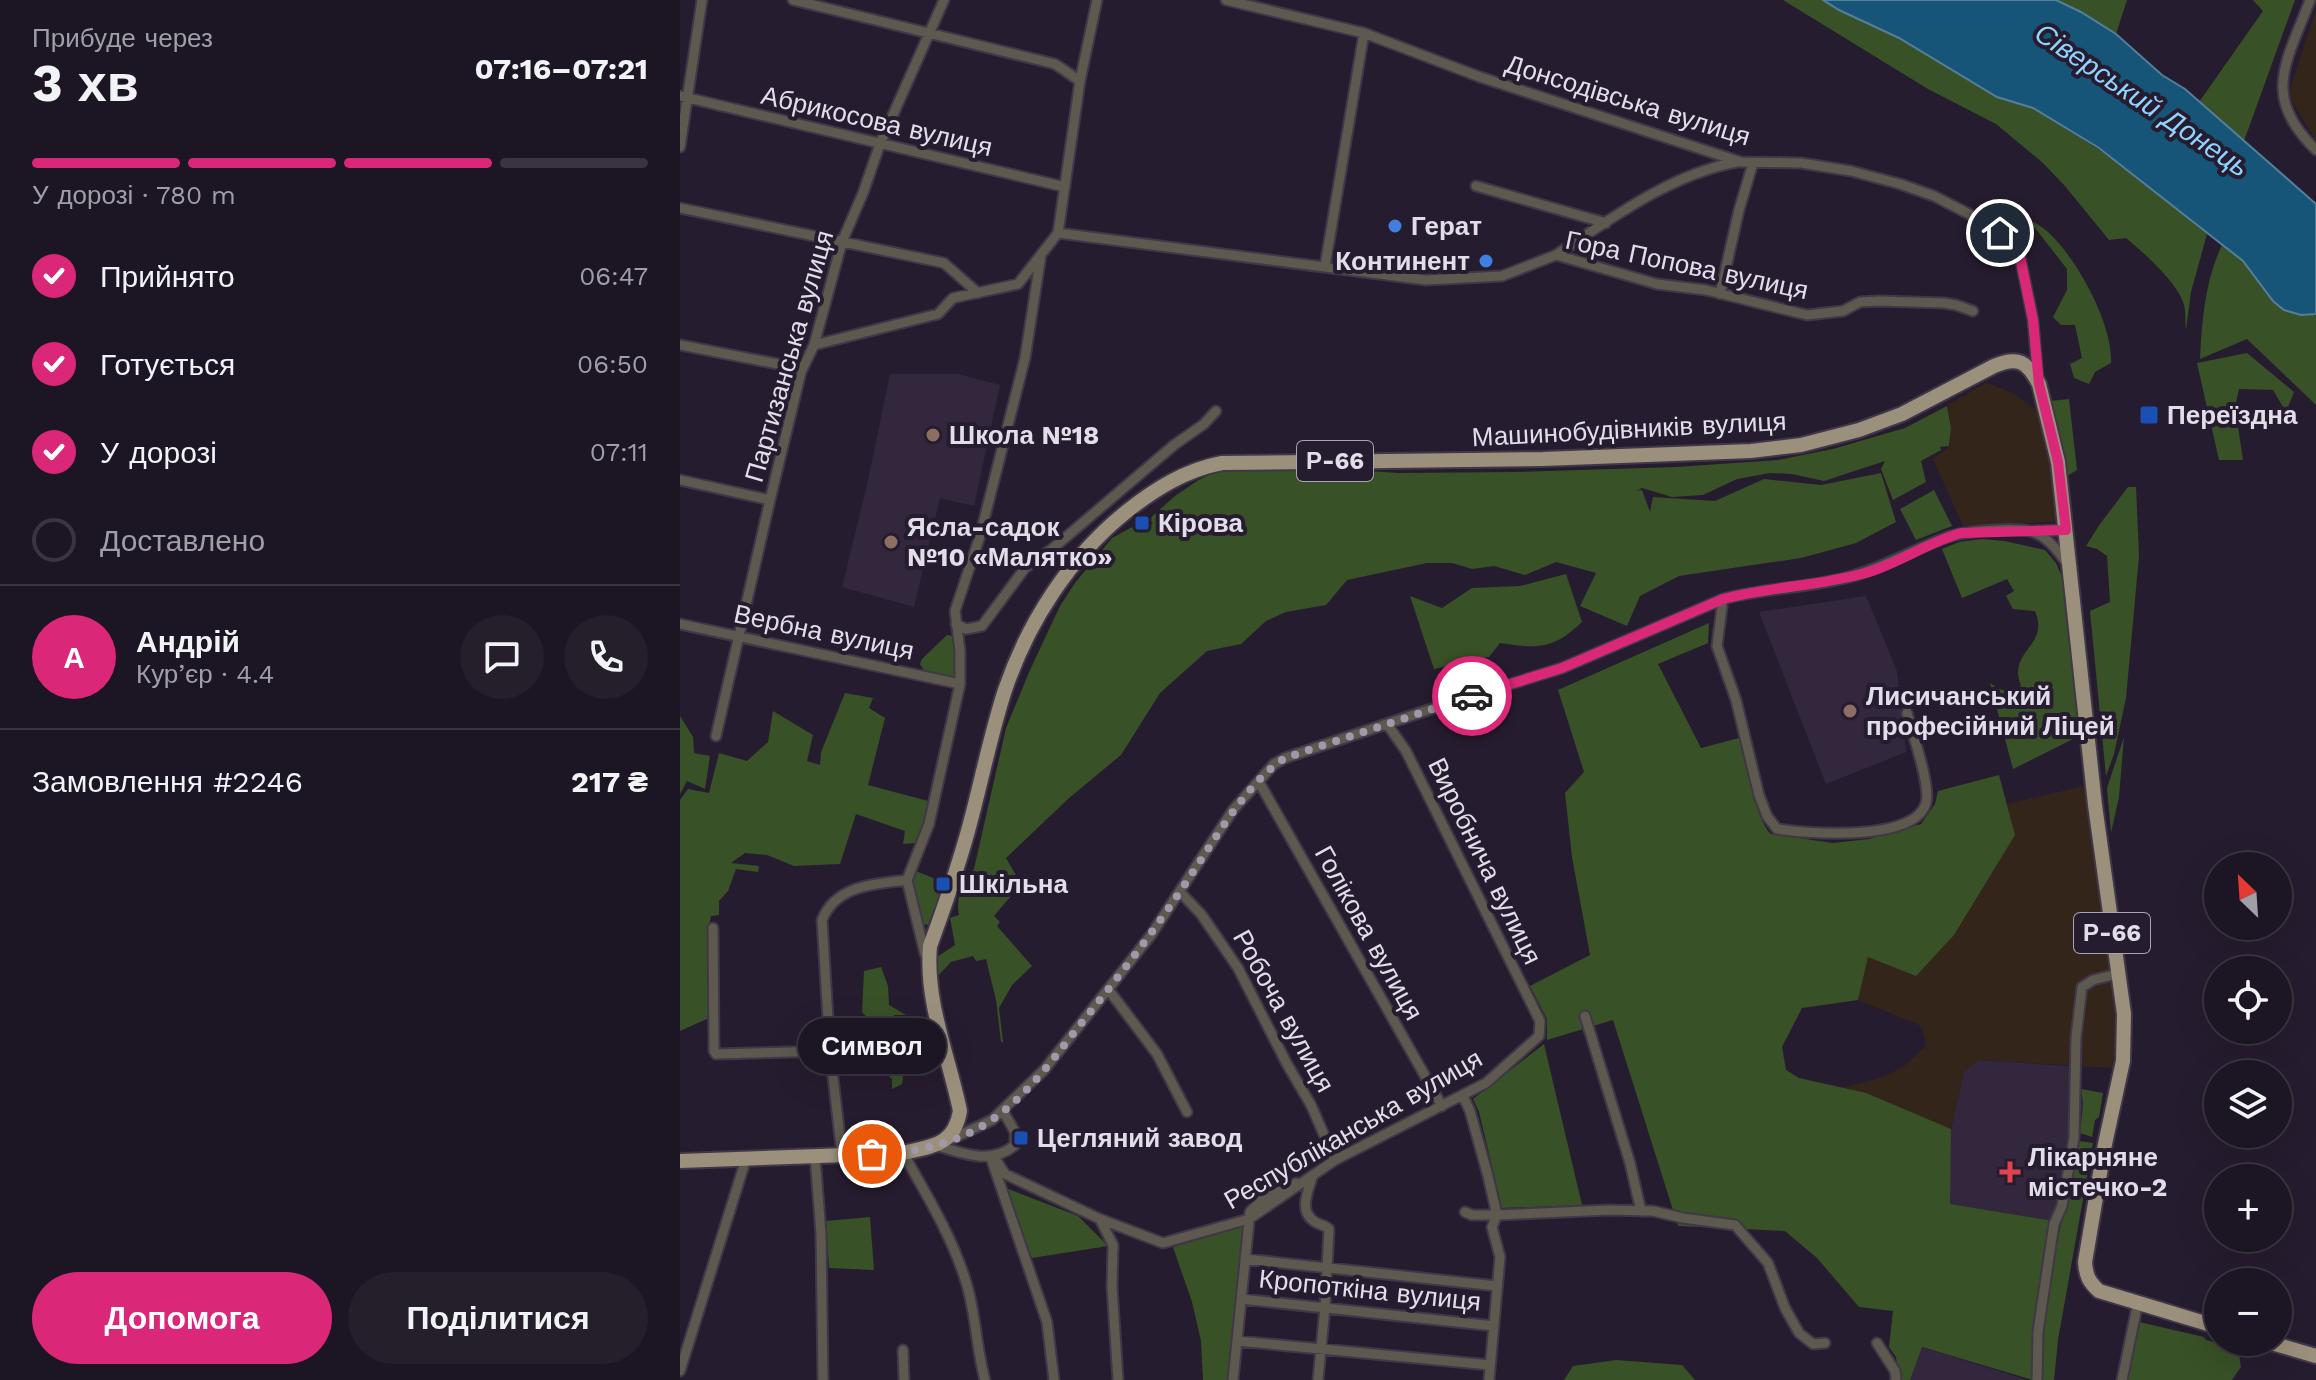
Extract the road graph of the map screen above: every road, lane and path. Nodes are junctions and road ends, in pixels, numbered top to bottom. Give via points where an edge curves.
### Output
1 (702, 0) edge
2 (793, 0) edge
3 (944, 0) edge
4 (1097, 0) edge
5 (1226, 0) edge
6 (2310, 0) edge
7 (931, 33) junction
8 (1364, 33) junction
9 (1080, 81) junction
10 (684, 97) edge
11 (880, 144) junction
12 (680, 147) edge
13 (2316, 150) edge
14 (1741, 162) junction
15 (1753, 163) junction
16 (1476, 186) dead end
17 (1065, 187) junction
18 (680, 208) edge
19 (1606, 223) junction
20 (1058, 233) junction
21 (842, 242) junction
22 (1041, 255) junction
23 (1556, 255) junction
24 (1325, 266) junction
25 (978, 293) junction
26 (1720, 294) junction
27 (1973, 311) dead end
28 (680, 345) edge
29 (814, 345) junction
30 (801, 372) junction
31 (2039, 384) junction
32 (1216, 411) dead end
33 (680, 480) edge
34 (770, 500) junction
35 (2066, 530) junction
36 (2030, 531) junction
37 (2070, 568) junction
38 (1723, 599) junction
39 (680, 624) edge
40 (956, 624) junction
41 (739, 636) junction
42 (960, 684) junction
43 (1907, 713) dead end
44 (1387, 724) junction
45 (716, 736) dead end
46 (1259, 782) junction
47 (907, 880) junction
48 (1180, 892) junction
49 (713, 928) dead end
50 (928, 966) junction
51 (2117, 974) junction
52 (1108, 989) junction
53 (1585, 1016) dead end
54 (1540, 1021) joint
55 (830, 1051) junction
56 (1463, 1096) junction
57 (1442, 1106) junction
58 (1003, 1111) junction
59 (1187, 1112) dead end
60 (936, 1145) junction
61 (903, 1153) junction
62 (842, 1155) junction
63 (815, 1156) junction
64 (992, 1157) junction
65 (746, 1159) junction
66 (1335, 1160) junction
67 (680, 1161) edge
68 (1313, 1175) junction
69 (1641, 1211) junction
70 (1465, 1212) dead end
71 (1497, 1215) junction
72 (1100, 1219) junction
73 (1249, 1219) junction
74 (1245, 1259) junction
75 (1328, 1269) junction
76 (1497, 1286) junction
77 (1241, 1299) junction
78 (2138, 1302) junction
79 (1325, 1307) junction
80 (2204, 1323) edge
81 (1494, 1326) junction
82 (1237, 1341) junction
83 (1825, 1343) dead end
84 (1877, 1343) dead end
85 (1320, 1349) junction
86 (2292, 1349) edge
87 (903, 1350) dead end
88 (2316, 1356) edge
89 (1490, 1365) junction
90 (680, 1371) edge
91 (823, 1380) edge
92 (904, 1380) edge
93 (985, 1380) edge
94 (1054, 1380) edge
95 (1118, 1380) edge
96 (1233, 1380) edge
97 (1318, 1380) edge
98 (1489, 1380) edge
99 (1896, 1380) edge
100 (2037, 1380) edge
101 (2122, 1380) edge

1 - 10 street
2 - 7 street
3 - 7 street, Партизанська вулиця
4 - 9 street
5 - 8 street, Донсодівська вулиця
6 - 13 street via 2284,70 2282,90 2286,110
7 - 9 street via 1055,64
7 - 11 street, Партизанська вулиця
8 - 14 street, Донсодівська вулиця via 1480,77
8 - 24 street
9 - 17 street
10 - 11 street, Абрикосова вулиця
10 - 12 street
11 - 17 street, Абрикосова вулиця
11 - 21 street, Партизанська вулиця
14 - 15 street, Донсодівська вулиця
14 - 19 street via 1681,180
15 - 26 street
15 - 31 street, Донсодівська вулиця via 1801,163 1900,184 1934,196 2000,233 2020,257
16 - 19 street
17 - 20 street
18 - 21 street
19 - 23 street
20 - 22 street
20 - 24 street, Гора Попова вулиця
21 - 25 street via 944,263
21 - 29 street, Партизанська вулиця
22 - 25 street via 1018,284
22 - 40 street via 1025,358 980,536 955,611
23 - 24 street, Гора Попова вулиця via 1502,276 1426,280
23 - 26 street, Гора Попова вулиця via 1657,284
25 - 29 street via 953,298 938,314
26 - 27 street, Гора Попова вулиця via 1807,315 1879,301 1944,303
28 - 30 street
29 - 30 street, Партизанська вулиця
30 - 34 street, Партизанська вулиця
31 - 35 main road, Р-66 via 2058,462
31 - 50 main road, Машинобудівників вулиця / Р-66 via 2025,365 2006,361 1859,430 1751,451 1244,462 1205,466 1174,479 1122,515 1078,557 1017,660
32 - 40 street via 1025,568 982,626 966,629
33 - 34 street
34 - 41 street, Партизанська вулиця
35 - 36 street
35 - 37 main road, Р-66
36 - 37 street via 2050,542
36 - 38 street via 1961,533 1872,571
37 - 51 main road, Р-66
38 - 43 street via 1717,646 1759,795 1777,829 1845,834 1917,817 1927,789
38 - 44 street via 1562,668
39 - 41 street, Вербна вулиця
40 - 42 street
41 - 42 street, Вербна вулиця
41 - 45 street, Партизанська вулиця
42 - 47 street via 929,824
44 - 46 street via 1285,758
44 - 54 street, Виробнича вулиця via 1413,763
46 - 48 street via 1233,810
46 - 57 street, Голікова вулиця
47 - 50 street
47 - 55 street via 856,887 826,909 822,920
48 - 52 street
48 - 66 street, Робоча вулиця via 1238,968
49 - 55 street via 716,1054
50 - 60 main road, Машинобудівників вулиця / Р-66 via 960,1111 958,1126
51 - 78 main road, Р-66 via 2124,1014 2123,1061 2085,1262 2086,1274 2099,1291
51 - 100 street via 2082,987 2074,1138 2054,1224
52 - 58 street via 1044,1070
52 - 59 street via 1157,1054
53 - 69 street
54 - 56 street, Республіканська вулиця via 1539,1036 1486,1083
55 - 62 street
56 - 57 street, Республіканська вулиця
56 - 71 street
57 - 66 street, Республіканська вулиця
58 - 60 street
58 - 64 street via 1015,1132 1015,1145
60 - 61 main road
60 - 64 street
61 - 62 main road
61 - 93 street via 967,1283
62 - 63 main road
63 - 65 main road
63 - 91 street
64 - 72 street, Республіканська вулиця via 1005,1174
64 - 94 street via 1047,1322
65 - 67 main road
65 - 90 street
66 - 68 street, Республіканська вулиця
68 - 73 street, Республіканська вулиця
68 - 75 street via 1304,1203 1316,1222 1329,1229
69 - 71 street
69 - 83 street via 1735,1225 1768,1263 1799,1333 1813,1344
70 - 71 street
71 - 76 street via 1492,1227 1500,1257
72 - 73 street, Республіканська вулиця via 1163,1243
72 - 95 street via 1113,1245
73 - 74 street
74 - 75 street
74 - 77 street
75 - 76 street
75 - 79 street
76 - 81 street
77 - 79 street, Кропоткіна вулиця
77 - 82 street
78 - 80 main road, Р-66
78 - 101 street
79 - 81 street, Кропоткіна вулиця
79 - 85 street
81 - 89 street
82 - 85 street
82 - 96 street
84 - 99 street
85 - 89 street
85 - 97 street
86 - 88 main road
87 - 92 street
89 - 98 street

